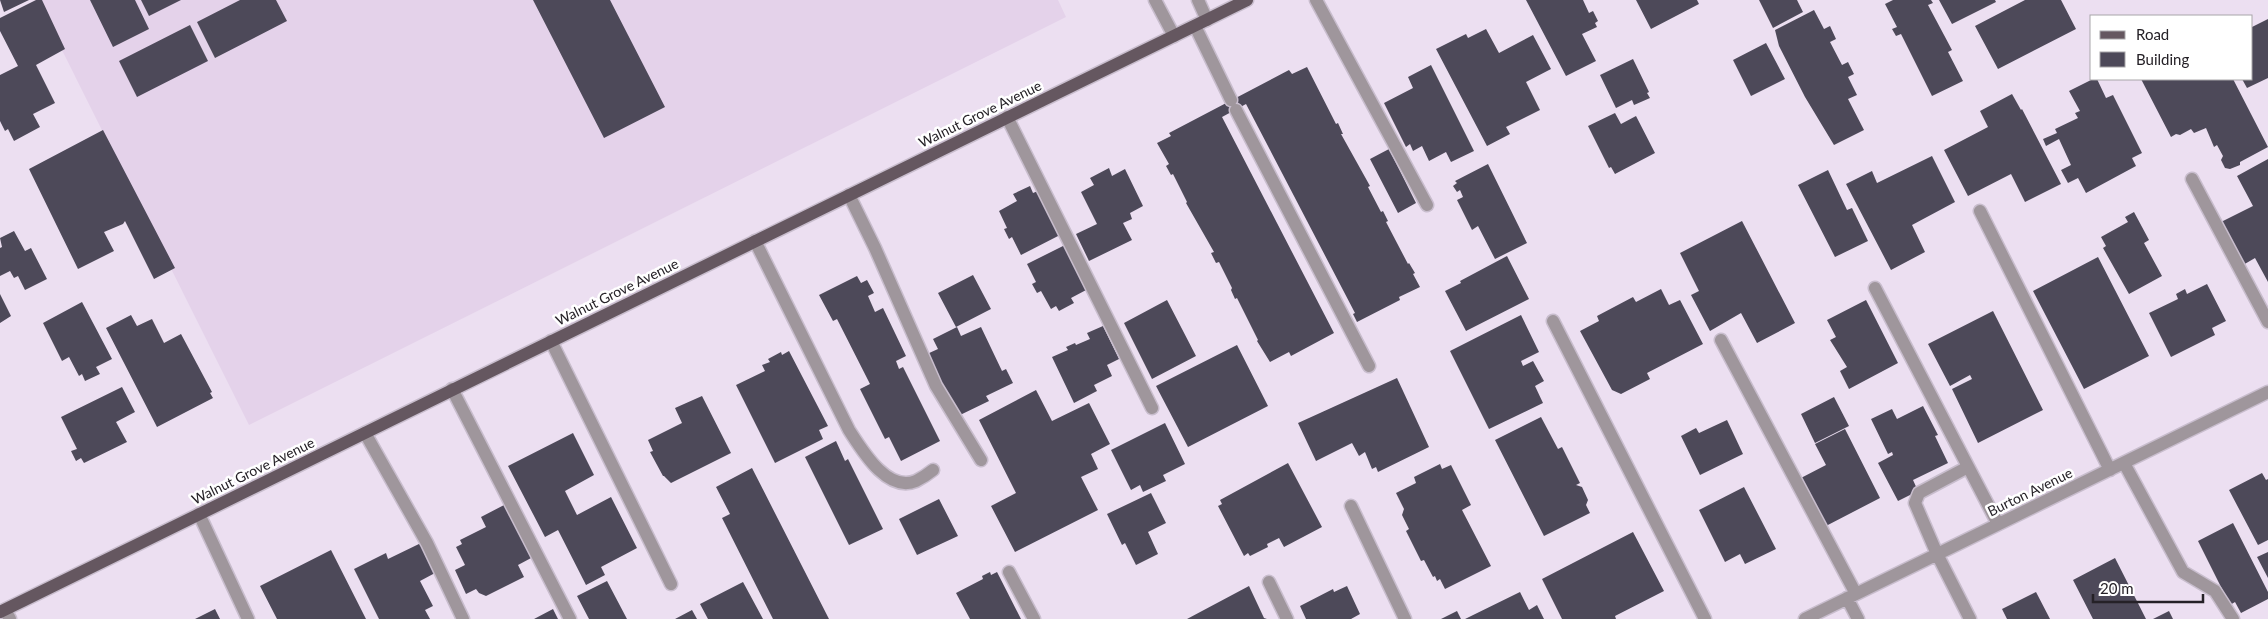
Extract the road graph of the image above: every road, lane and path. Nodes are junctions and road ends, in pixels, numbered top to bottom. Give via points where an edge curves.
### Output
1 (1156, 0) edge
2 (1198, 0) edge
3 (1247, 0) edge
4 (1316, 0) edge
5 (1207, 20) junction
6 (1195, 26) junction
7 (1174, 36) junction
8 (1007, 118) junction
9 (2192, 180) dead end
10 (849, 195) junction
11 (1426, 205) dead end
12 (1980, 211) dead end
13 (755, 241) junction
14 (1875, 288) dead end
15 (1552, 321) dead end
16 (2268, 322) edge
17 (1721, 340) dead end
18 (551, 341) junction
19 (1369, 366) dead end
20 (452, 390) junction
21 (2268, 392) edge
22 (1152, 408) dead end
23 (364, 433) junction
24 (981, 460) dead end
25 (2124, 463) junction
26 (1968, 467) junction
27 (933, 470) dead end
28 (2110, 470) junction
29 (1351, 506) dead end
30 (199, 514) junction
31 (1998, 524) junction
32 (1937, 554) junction
33 (1009, 572) dead end
34 (1269, 582) dead end
35 (671, 584) dead end
36 (1852, 596) junction
37 (5, 614) edge
38 (248, 619) edge
39 (464, 619) edge
40 (570, 619) edge
41 (1034, 619) edge
42 (1286, 619) edge
43 (1405, 619) edge
44 (1705, 619) edge
45 (1805, 619) edge
46 (1858, 619) edge
47 (1970, 619) edge
48 (2233, 619) edge

1 - 7 street
2 - 5 street
3 - 5 main road, Walnut Grove Avenue
4 - 11 street
5 - 6 main road, Walnut Grove Avenue
6 - 7 main road, Walnut Grove Avenue
6 - 19 street
7 - 8 main road, Walnut Grove Avenue
8 - 10 main road, Walnut Grove Avenue
8 - 22 street
9 - 16 street
10 - 13 main road, Walnut Grove Avenue
10 - 24 street via 936,386
12 - 28 street
13 - 18 main road, Walnut Grove Avenue
13 - 27 street via 849,430 868,460 900,483 916,481
14 - 26 street
15 - 44 street
17 - 36 street
18 - 20 main road, Walnut Grove Avenue
18 - 35 street
20 - 23 main road, Walnut Grove Avenue
20 - 40 street
21 - 25 street, Burton Avenue
23 - 30 main road, Walnut Grove Avenue
23 - 39 street via 427,543
25 - 28 street, Burton Avenue
25 - 48 street via 2183,572 2215,590
26 - 31 street
26 - 32 street via 1916,498 1917,512
28 - 31 street, Burton Avenue
29 - 43 street
30 - 37 main road, Walnut Grove Avenue
30 - 38 street
31 - 32 street, Burton Avenue
32 - 36 street, Burton Avenue
32 - 47 street
33 - 41 street
34 - 42 street
36 - 45 street, Burton Avenue
36 - 46 street

